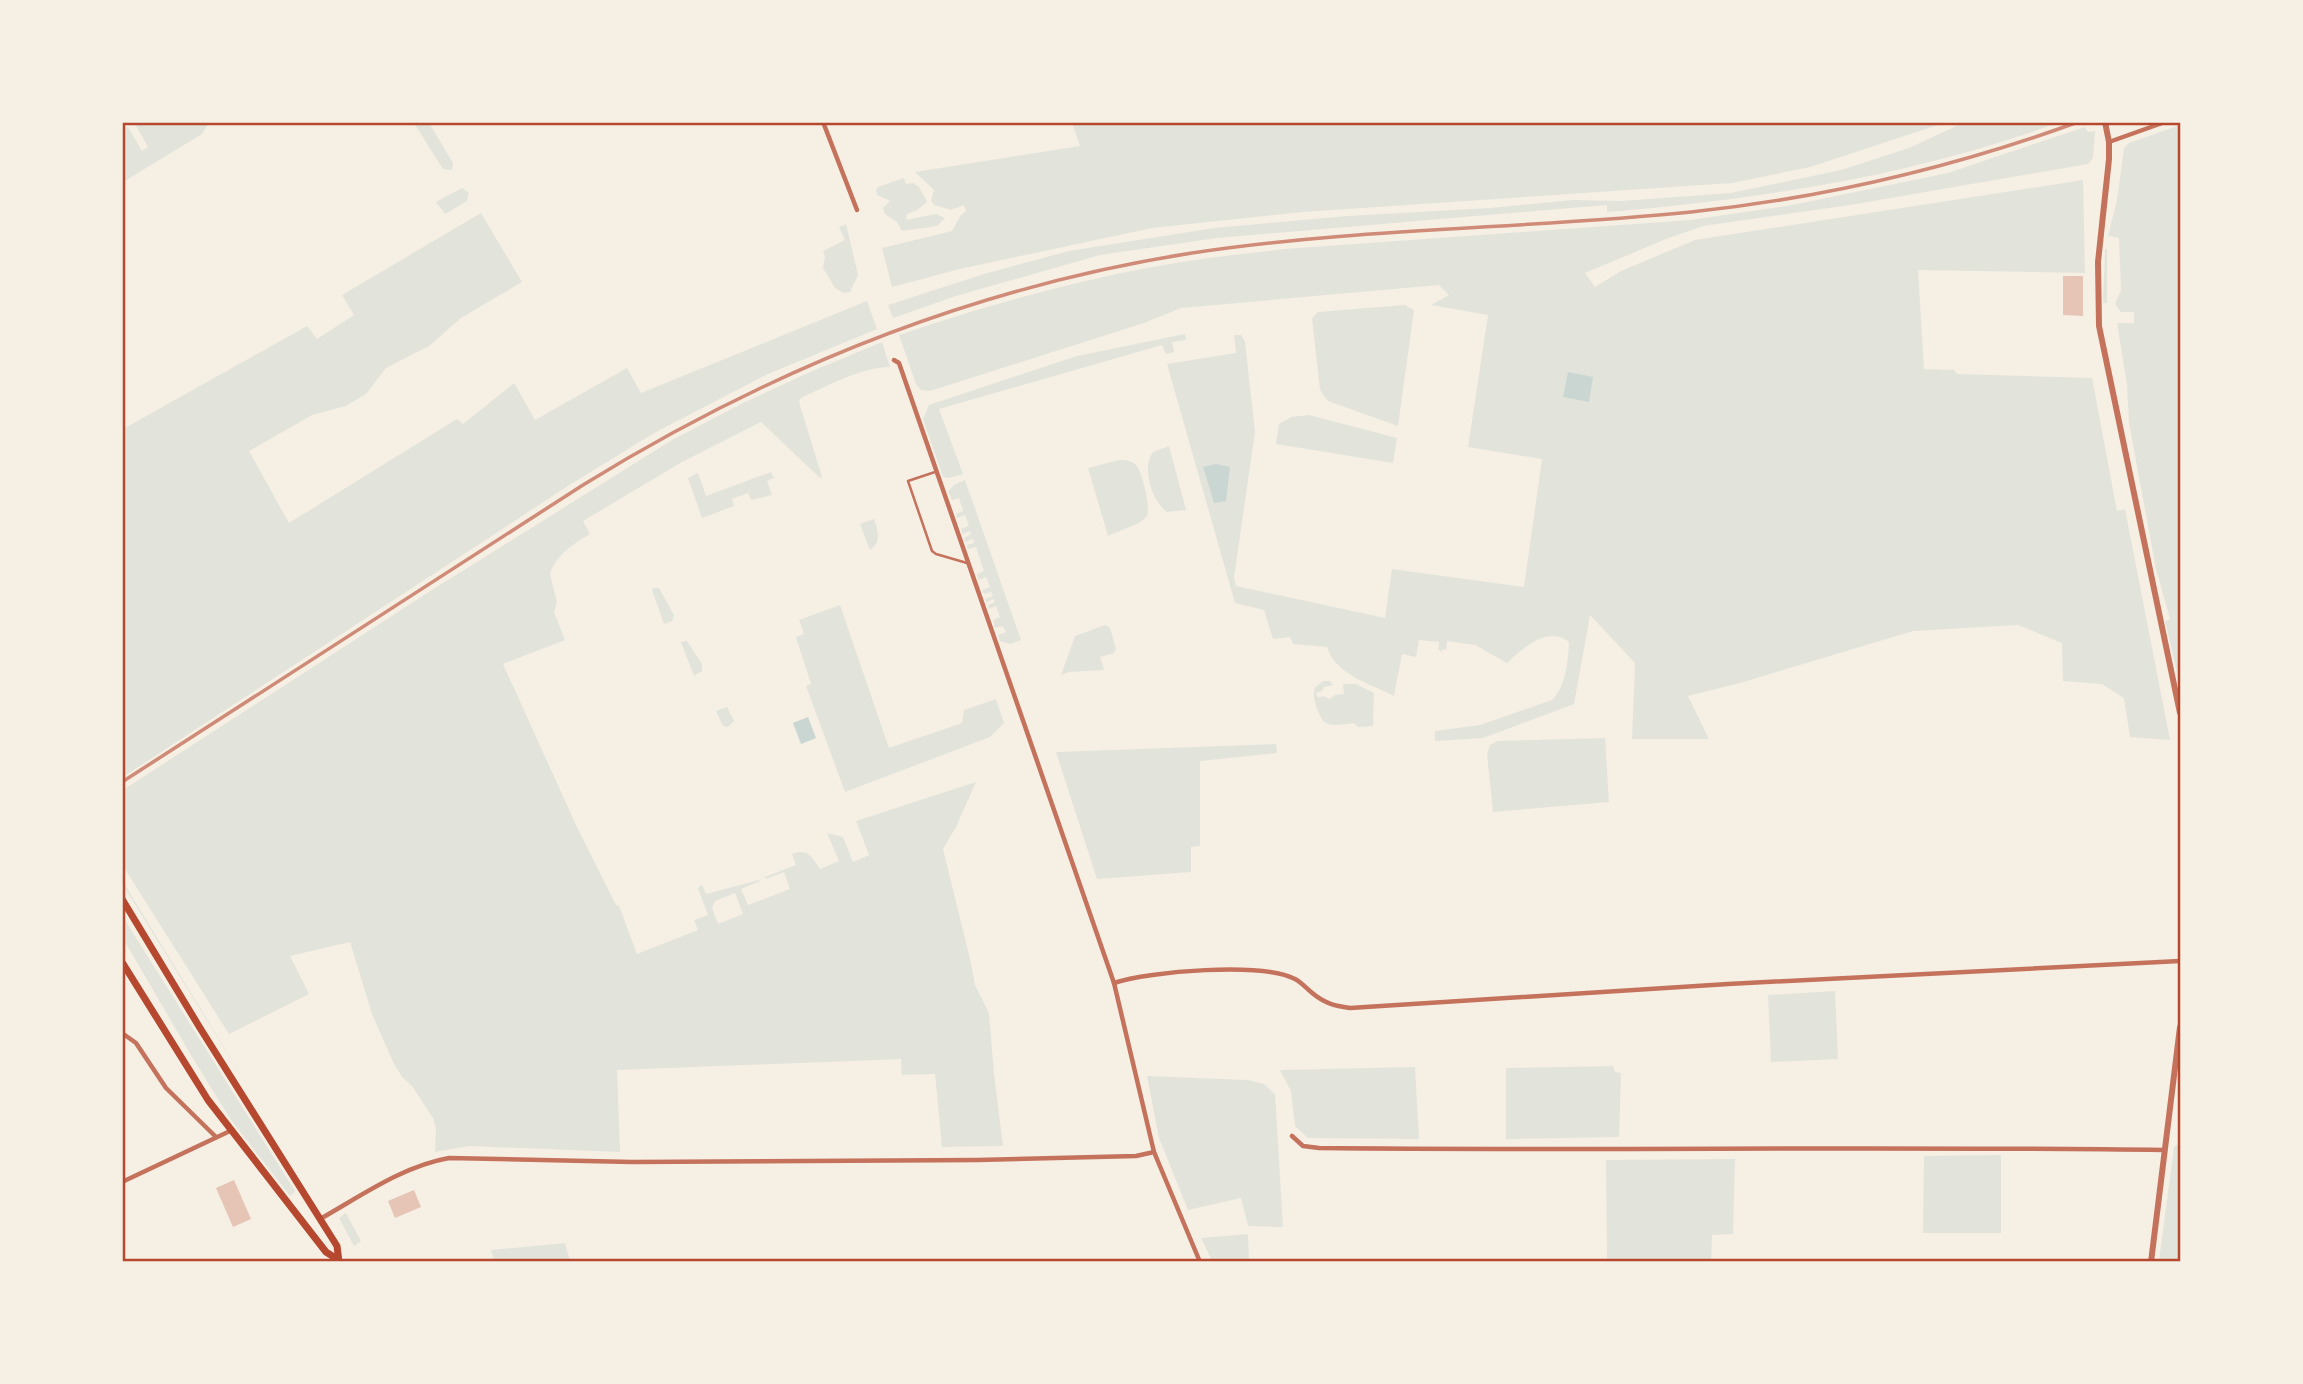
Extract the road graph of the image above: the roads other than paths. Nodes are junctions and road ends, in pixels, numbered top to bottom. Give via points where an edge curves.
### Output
1 (823, 122) edge
2 (2105, 122) edge
3 (2165, 122) edge
4 (2109, 142) junction
5 (857, 210) dead end
6 (894, 360) dead end
7 (935, 472) junction
8 (967, 563) junction
9 (2180, 713) edge
10 (122, 899) edge
11 (2180, 961) edge
12 (122, 962) edge
13 (1114, 983) junction
14 (2180, 1027) edge
15 (122, 1033) edge
16 (230, 1131) junction
17 (1292, 1136) dead end
18 (216, 1137) junction
19 (2164, 1150) junction
20 (1154, 1152) junction
21 (122, 1182) edge
22 (320, 1219) junction
23 (338, 1260) edge
24 (1200, 1262) edge
25 (2151, 1262) edge

1 - 5 street
2 - 4 street
3 - 4 street
4 - 9 street via 2098,262 2099,326
6 - 7 street via 899,363
7 - 8 street
7 - 8 lane via 908,481 920,517 933,553
8 - 13 street
10 - 22 main road
11 - 13 street via 1350,1008 1327,1003 1296,979 1270,971 1167,974
12 - 16 main road
13 - 20 street
14 - 19 street
15 - 18 street via 136,1042 166,1088
16 - 18 street
16 - 23 main road via 326,1252
17 - 19 street via 1303,1146 1319,1148
18 - 21 street
19 - 25 street
20 - 22 street via 964,1160 449,1158 403,1174
20 - 24 street
22 - 23 main road via 337,1245

